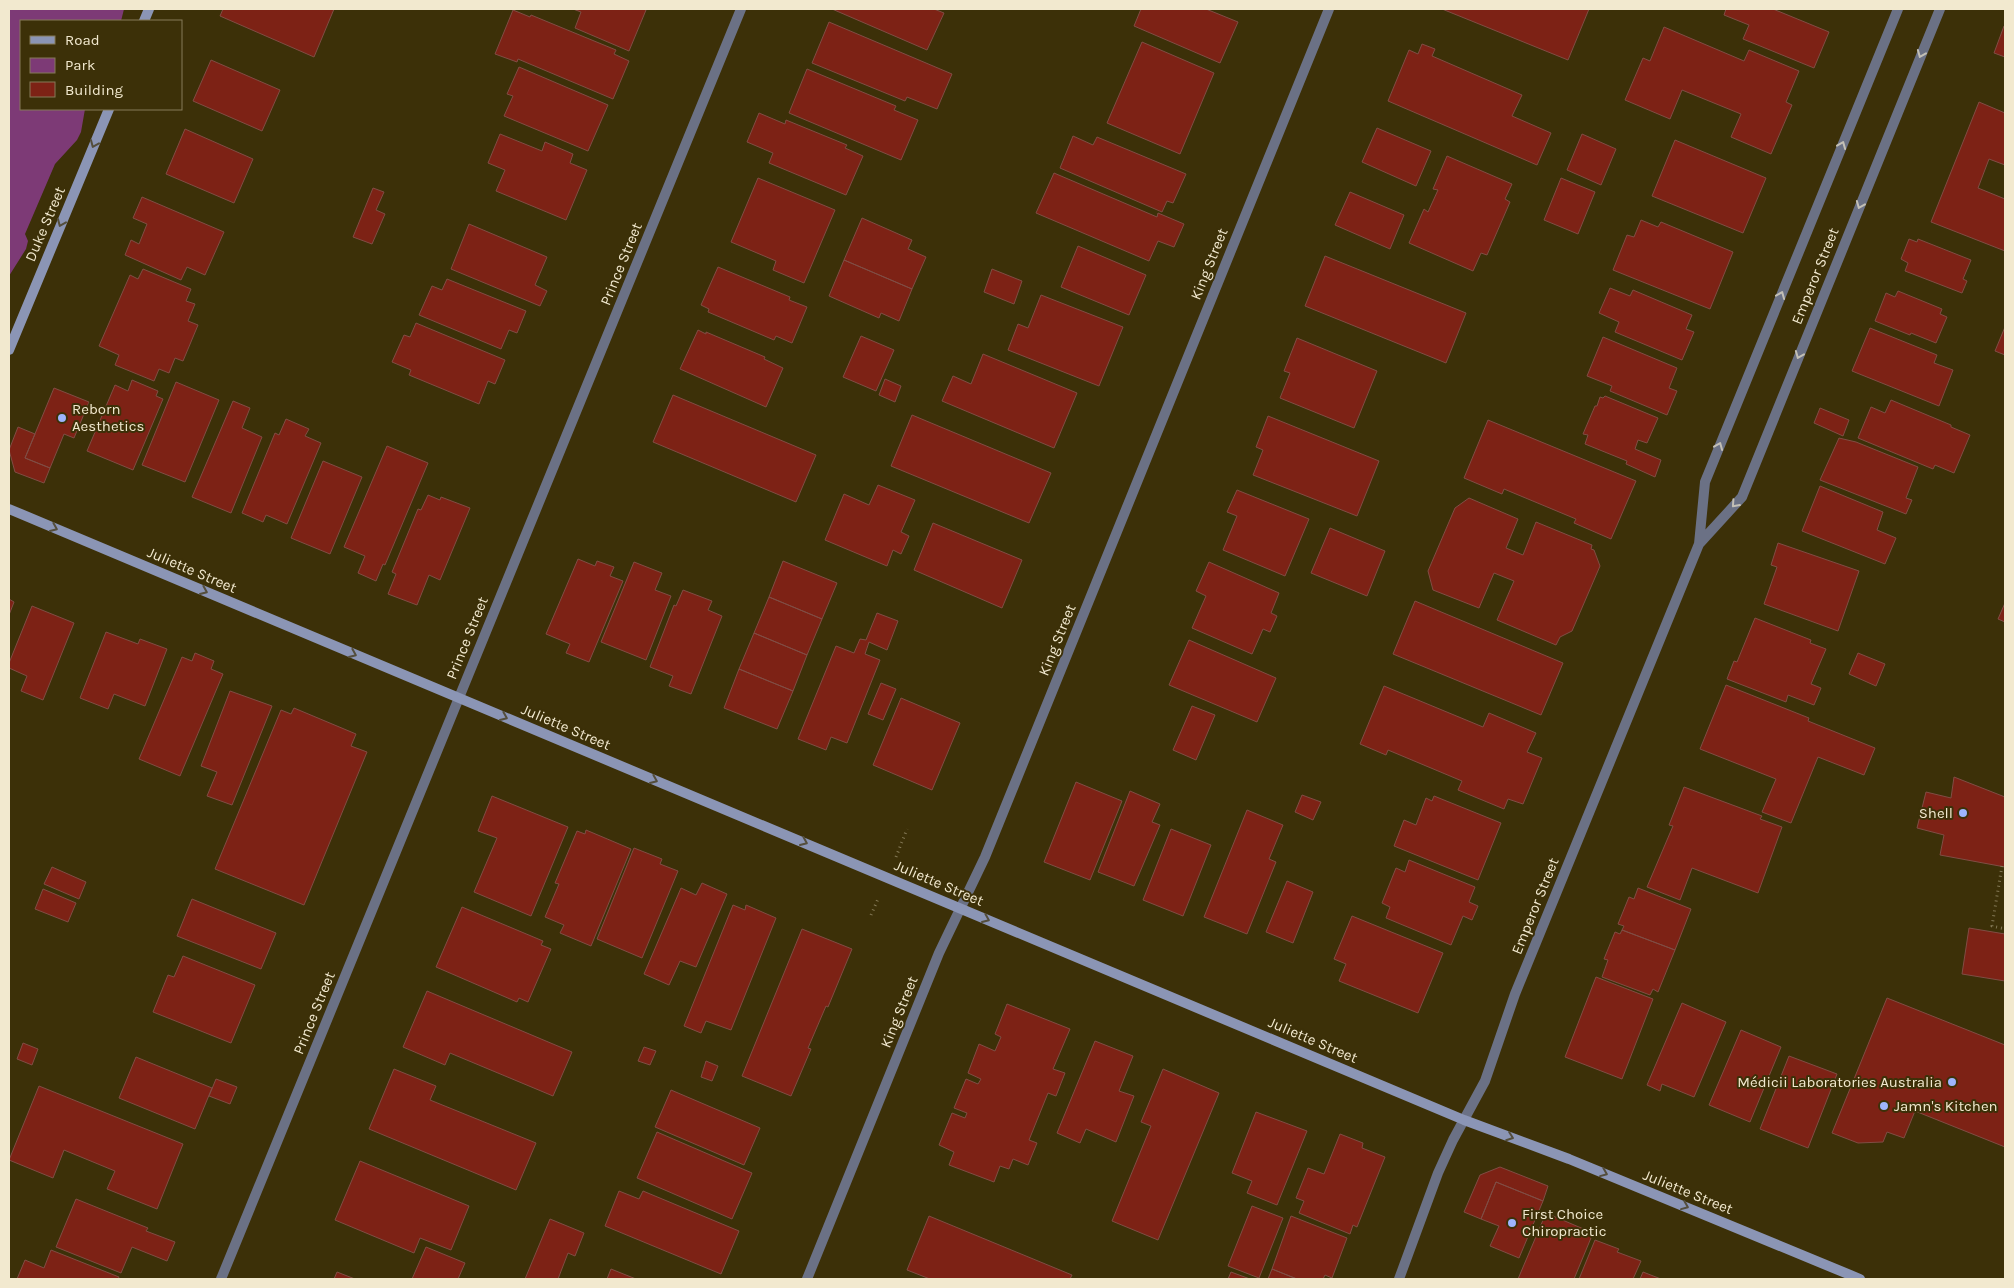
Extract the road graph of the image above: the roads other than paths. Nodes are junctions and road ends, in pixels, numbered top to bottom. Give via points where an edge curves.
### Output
1 (741, 9) edge
2 (1329, 9) edge
3 (1898, 9) edge
4 (1940, 9) edge
5 (109, 110) edge
6 (9, 350) edge
7 (9, 509) edge
8 (1699, 544) junction
9 (459, 698) junction
10 (960, 908) junction
11 (1464, 1120) junction
12 (221, 1279) edge
13 (807, 1279) edge
14 (1399, 1279) edge
15 (1860, 1279) edge

1 - 9 street, Prince Street
2 - 10 street, King Street via 985,857
8 -> 3 street, Emperor Street via 1704,482
4 -> 8 street, Emperor Street via 1742,497
5 -> 6 main road, Duke Street
7 -> 9 main road, Juliette Street
8 - 11 street, Emperor Street via 1515,994 1486,1081
9 -> 10 main road, Juliette Street
9 - 12 street, Prince Street
10 -> 11 main road, Juliette Street
10 - 13 street, King Street
11 - 14 street, Emperor Street via 1438,1173
11 -> 15 main road, Juliette Street via 1569,1158

